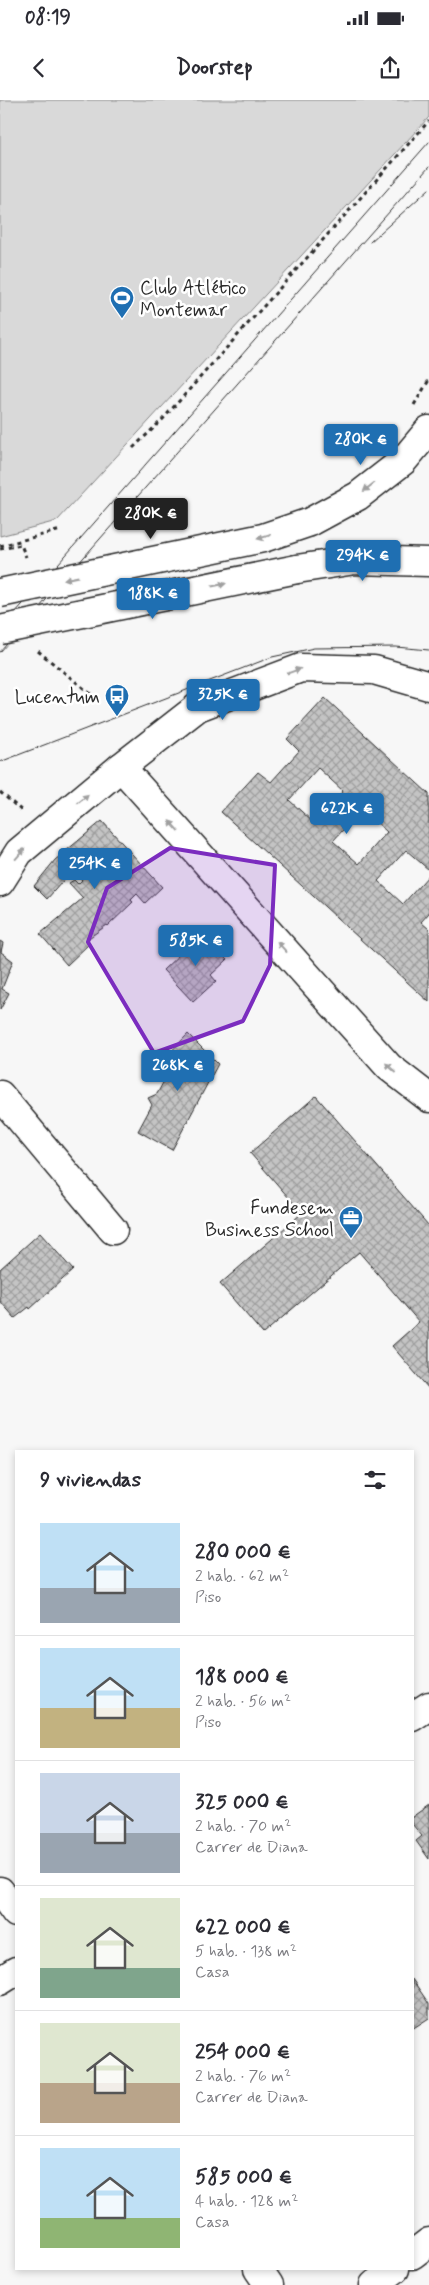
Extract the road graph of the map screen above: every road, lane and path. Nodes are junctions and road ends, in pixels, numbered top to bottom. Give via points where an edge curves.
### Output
1 (429, 121) edge
2 (429, 430) edge
3 (133, 448) dead end
4 (61, 530) dead end
5 (21, 545) dead end
6 (0, 548) edge
7 (429, 562) edge
8 (0, 593) edge
9 (0, 630) edge
10 (34, 648) dead end
11 (429, 686) edge
12 (98, 700) dead end
13 (121, 767) junction
14 (0, 882) edge
15 (0, 1095) edge
16 (429, 1098) edge
17 (114, 1230) dead end
18 (429, 1706) edge
19 (414, 1716) edge
20 (0, 1891) edge
21 (15, 1912) edge
22 (15, 1972) edge
23 (0, 1981) edge
24 (429, 2242) edge
25 (414, 2253) edge
26 (259, 2270) edge
27 (394, 2270) edge
28 (268, 2285) edge
29 (374, 2285) edge

1 - 3 path
2 -> 8 street, bridge via 395,467 358,496 310,522 264,538
4 - 6 path
5 - 6 path
9 -> 7 street, bridge via 296,568 355,560
10 - 12 path
13 -> 11 street via 198,708 302,668 374,670
14 -> 13 street via 19,852
16 -> 13 street via 390,1067
15 - 17 street
18 - 19 street
20 - 21 street
22 - 23 street
24 - 25 street
26 - 28 street
27 - 29 street

